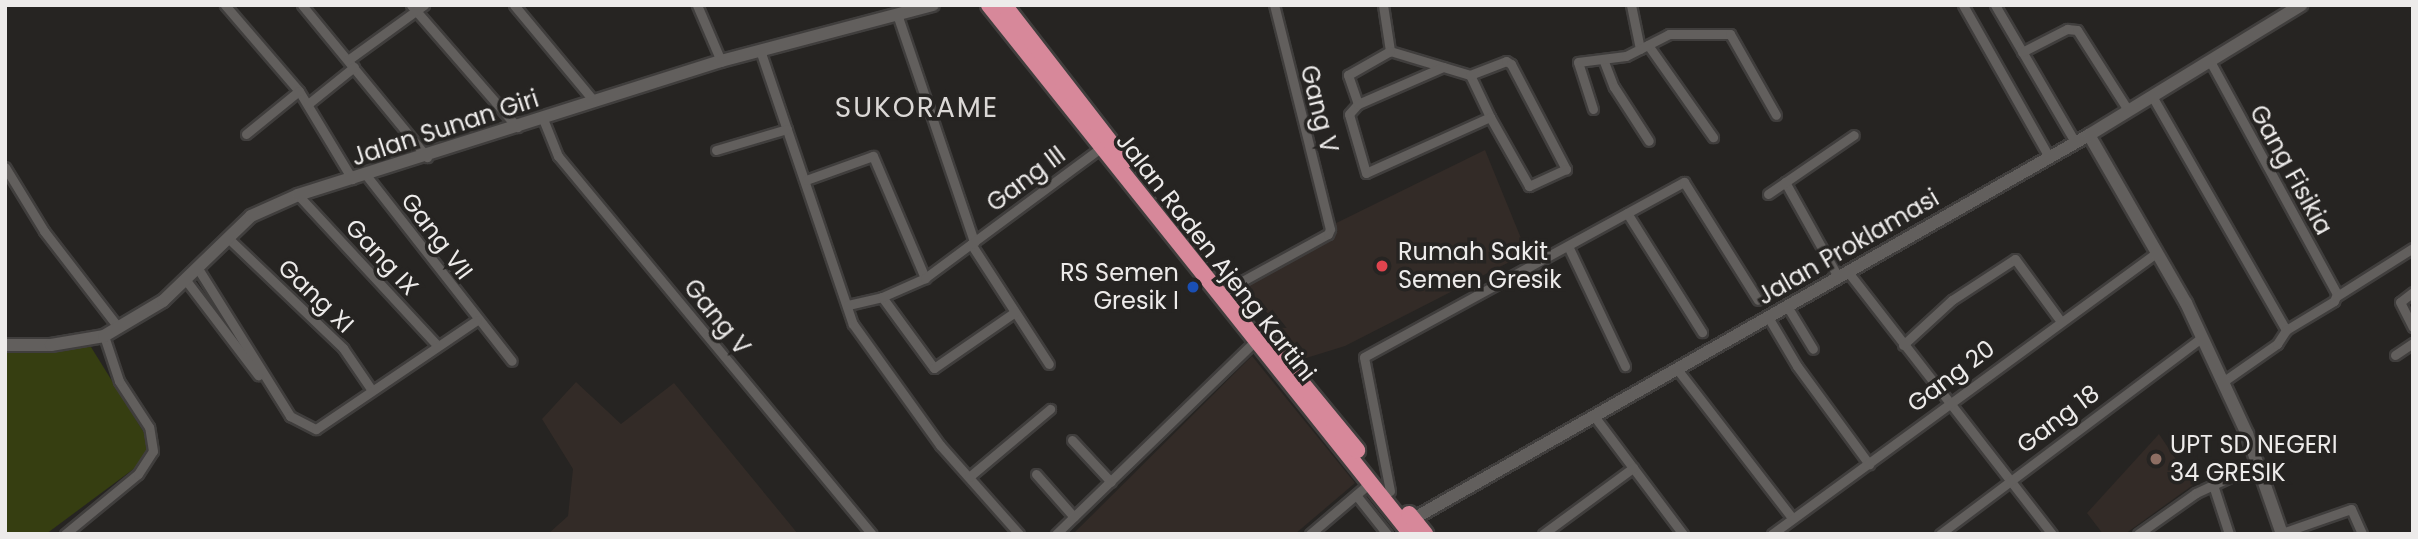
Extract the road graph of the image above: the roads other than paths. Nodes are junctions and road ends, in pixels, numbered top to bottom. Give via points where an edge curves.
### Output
1 (225, 5) edge
2 (302, 5) edge
3 (514, 5) edge
4 (697, 5) edge
5 (989, 5) edge
6 (1004, 5) edge
7 (1274, 5) edge
8 (1383, 5) edge
9 (1631, 5) edge
10 (1963, 5) edge
11 (1995, 5) edge
12 (2301, 5) edge
13 (925, 6) edge
14 (417, 7) edge
15 (897, 14) junction
16 (1644, 47) junction
17 (760, 50) junction
18 (1390, 51) junction
19 (2022, 52) junction
20 (1603, 59) junction
21 (721, 61) junction
22 (2210, 61) junction
23 (351, 64) junction
24 (1443, 67) junction
25 (1470, 75) junction
26 (299, 91) junction
27 (2152, 96) junction
28 (594, 101) junction
29 (308, 104) junction
30 (1358, 104) junction
31 (1593, 109) dead end
32 (2128, 110) junction
33 (1776, 115) dead end
34 (1490, 117) junction
35 (543, 119) junction
36 (517, 127) junction
37 (787, 129) junction
38 (246, 134) dead end
39 (1854, 135) dead end
40 (2088, 135) junction
41 (1713, 137) dead end
42 (1649, 141) dead end
43 (2075, 142) junction
44 (1101, 148) junction
45 (716, 150) dead end
46 (2049, 157) junction
47 (427, 158) junction
48 (5, 167) edge
49 (366, 176) junction
50 (352, 179) junction
51 (806, 180) junction
52 (1785, 182) junction
53 (1768, 194) dead end
54 (298, 195) junction
55 (1627, 214) junction
56 (227, 237) junction
57 (973, 243) junction
58 (1568, 246) junction
59 (2413, 248) edge
60 (1189, 251) junction
61 (2157, 252) junction
62 (197, 267) junction
63 (1843, 274) junction
64 (925, 278) junction
65 (184, 279) junction
66 (1226, 290) junction
67 (2413, 292) edge
68 (2337, 297) junction
69 (882, 298) junction
70 (1758, 300) dead end
71 (848, 305) junction
72 (1787, 306) junction
73 (1015, 312) junction
74 (1768, 317) junction
75 (2059, 319) junction
76 (477, 320) junction
77 (118, 327) junction
78 (2413, 327) edge
79 (2286, 330) junction
80 (1702, 332) dead end
81 (104, 336) junction
82 (2202, 337) junction
83 (1254, 342) junction
84 (2413, 343) edge
85 (5, 345) edge
86 (437, 345) junction
87 (1903, 345) junction
88 (1813, 349) dead end
89 (2395, 355) dead end
90 (512, 361) dead end
91 (1049, 364) dead end
92 (1625, 366) dead end
93 (1677, 369) junction
94 (2224, 381) junction
95 (371, 388) junction
96 (1947, 403) junction
97 (1050, 409) dead end
98 (290, 416) junction
99 (1594, 416) junction
100 (1072, 440) dead end
101 (1869, 464) junction
102 (2258, 464) junction
103 (1633, 467) junction
104 (1036, 474) dead end
105 (969, 477) junction
106 (2011, 479) junction
107 (1111, 482) junction
108 (1370, 483) junction
109 (2213, 485) junction
110 (1390, 491) junction
111 (1356, 495) junction
112 (1074, 517) junction
113 (1792, 519) junction
114 (1412, 526) edge
115 (2282, 533) edge
116 (65, 534) edge
117 (872, 534) edge
118 (1019, 534) edge
119 (1056, 534) edge
120 (1310, 534) edge
121 (1387, 534) edge
122 (1425, 534) edge
123 (1543, 534) edge
124 (1683, 534) edge
125 (1772, 534) edge
126 (1940, 534) edge
127 (2052, 534) edge
128 (2138, 534) edge
129 (2229, 534) edge
130 (2362, 534) edge

1 - 26 street
2 - 23 street
3 - 28 street
4 - 21 street
5 - 44 highway, Jalan Raden Ajeng Kartini
6 - 60 highway, Jalan Raden Ajeng Kartini
7 - 66 street, Gang V via 1328,234
8 - 18 street
9 - 16 street
10 - 46 street
11 - 19 street
12 - 22 main road, Jalan Proklamasi
13 - 15 main road, Jalan Sunan Giri
14 - 23 street
14 - 36 street
15 - 17 main road, Jalan Sunan Giri
15 - 57 street
16 - 20 street
16 - 33 street via 1669,34 1730,34
16 - 41 street
17 - 21 main road, Jalan Sunan Giri
17 - 37 street
18 - 24 street
18 - 30 street via 1348,75
19 - 32 street via 2067,29 2077,30
19 - 43 street
20 - 31 street via 1578,62
20 - 42 street via 1614,87
21 - 28 main road, Jalan Sunan Giri
22 - 27 main road, Jalan Proklamasi
22 - 68 street, Gang Fisikia
23 - 29 street
23 - 47 street
24 - 25 street
24 - 30 street
25 - 34 street
25 - 34 street via 1510,62 1566,169 1529,186
26 - 29 street
26 - 38 street
27 - 32 main road, Jalan Proklamasi
27 - 79 street
28 - 35 main road, Jalan Sunan Giri
29 - 50 street
30 - 34 street via 1349,114 1366,173
32 - 40 main road, Jalan Proklamasi
35 - 36 main road, Jalan Sunan Giri
35 - 117 street, Gang V via 558,156
36 - 47 main road, Jalan Sunan Giri
37 - 45 street
37 - 51 street
39 - 52 street
40 - 43 main road, Jalan Proklamasi
40 - 61 main road
43 - 46 main road, Jalan Proklamasi
44 - 57 street, Gang III
44 - 60 highway, Jalan Raden Ajeng Kartini
46 - 63 main road, Jalan Proklamasi
47 - 49 main road, Jalan Sunan Giri
48 - 77 street via 44,230
49 - 50 main road, Jalan Sunan Giri
49 - 76 street, Gang VII
50 - 54 main road, Jalan Sunan Giri
51 - 64 street via 872,155
51 - 71 street
52 - 53 street
52 - 63 street
54 - 56 main road, Jalan Sunan Giri via 251,216
54 - 86 street, Gang IX
55 - 58 street
55 - 70 street via 1684,182
55 - 80 street
56 - 62 main road, Jalan Sunan Giri
56 - 95 street, Gang XI via 343,348
57 - 64 street, Gang III
57 - 73 street
58 - 92 street
58 - 110 street via 1364,356
59 - 68 street
60 - 66 highway, Jalan Raden Ajeng Kartini
60 - 83 highway, Jalan Raden Ajeng Kartini
61 - 75 street, Gang 20
61 - 82 main road
62 - 65 main road, Jalan Sunan Giri
62 - 98 street
63 - 72 main road, Jalan Proklamasi
63 - 87 street
64 - 69 street, Gang III
65 - 77 main road, Jalan Sunan Giri via 163,301
65 - 98 street
66 - 110 highway, Jalan Raden Ajeng Kartini
67 - 78 street via 2400,302
68 - 79 street
69 - 71 street, Gang III
69 - 73 street via 934,368
71 - 105 street via 853,324
72 - 74 main road, Jalan Proklamasi
72 - 88 street
73 - 91 street
74 - 93 main road, Jalan Proklamasi
74 - 101 street via 1797,366
75 - 87 street via 2015,259 1952,300
75 - 96 street, Gang 20
76 - 86 street
76 - 90 street, Gang VII
77 - 81 main road, Jalan Sunan Giri
79 - 94 street via 2277,344
81 - 85 main road, Jalan Sunan Giri via 51,345
81 - 116 street via 119,382 149,427 153,451 138,474
82 - 94 main road
82 - 106 street, Gang 18
83 - 107 street
83 - 108 highway, Jalan Raden Ajeng Kartini
84 - 89 street
86 - 95 street
87 - 96 street
93 - 99 main road, Jalan Proklamasi
93 - 113 street
94 - 102 main road
95 - 98 street via 316,429
96 - 101 street, Gang 20
96 - 106 street
97 - 105 street
99 - 103 street
99 - 114 main road, Jalan Proklamasi
100 - 107 street
101 - 113 street, Gang 20
102 - 109 street
102 - 115 main road
103 - 123 street
103 - 124 street
104 - 112 street
105 - 118 street
106 - 126 street, Gang 18
106 - 127 street
107 - 112 street
108 - 111 street
108 - 114 highway, Jalan Raden Ajeng Kartini
109 - 128 street
109 - 129 street
110 - 114 highway, Jalan Raden Ajeng Kartini
111 - 120 street
111 - 121 street
112 - 119 street
113 - 125 street, Gang 20
114 - 122 highway, Jalan Raden Ajeng Kartini
115 - 130 street via 2351,509

